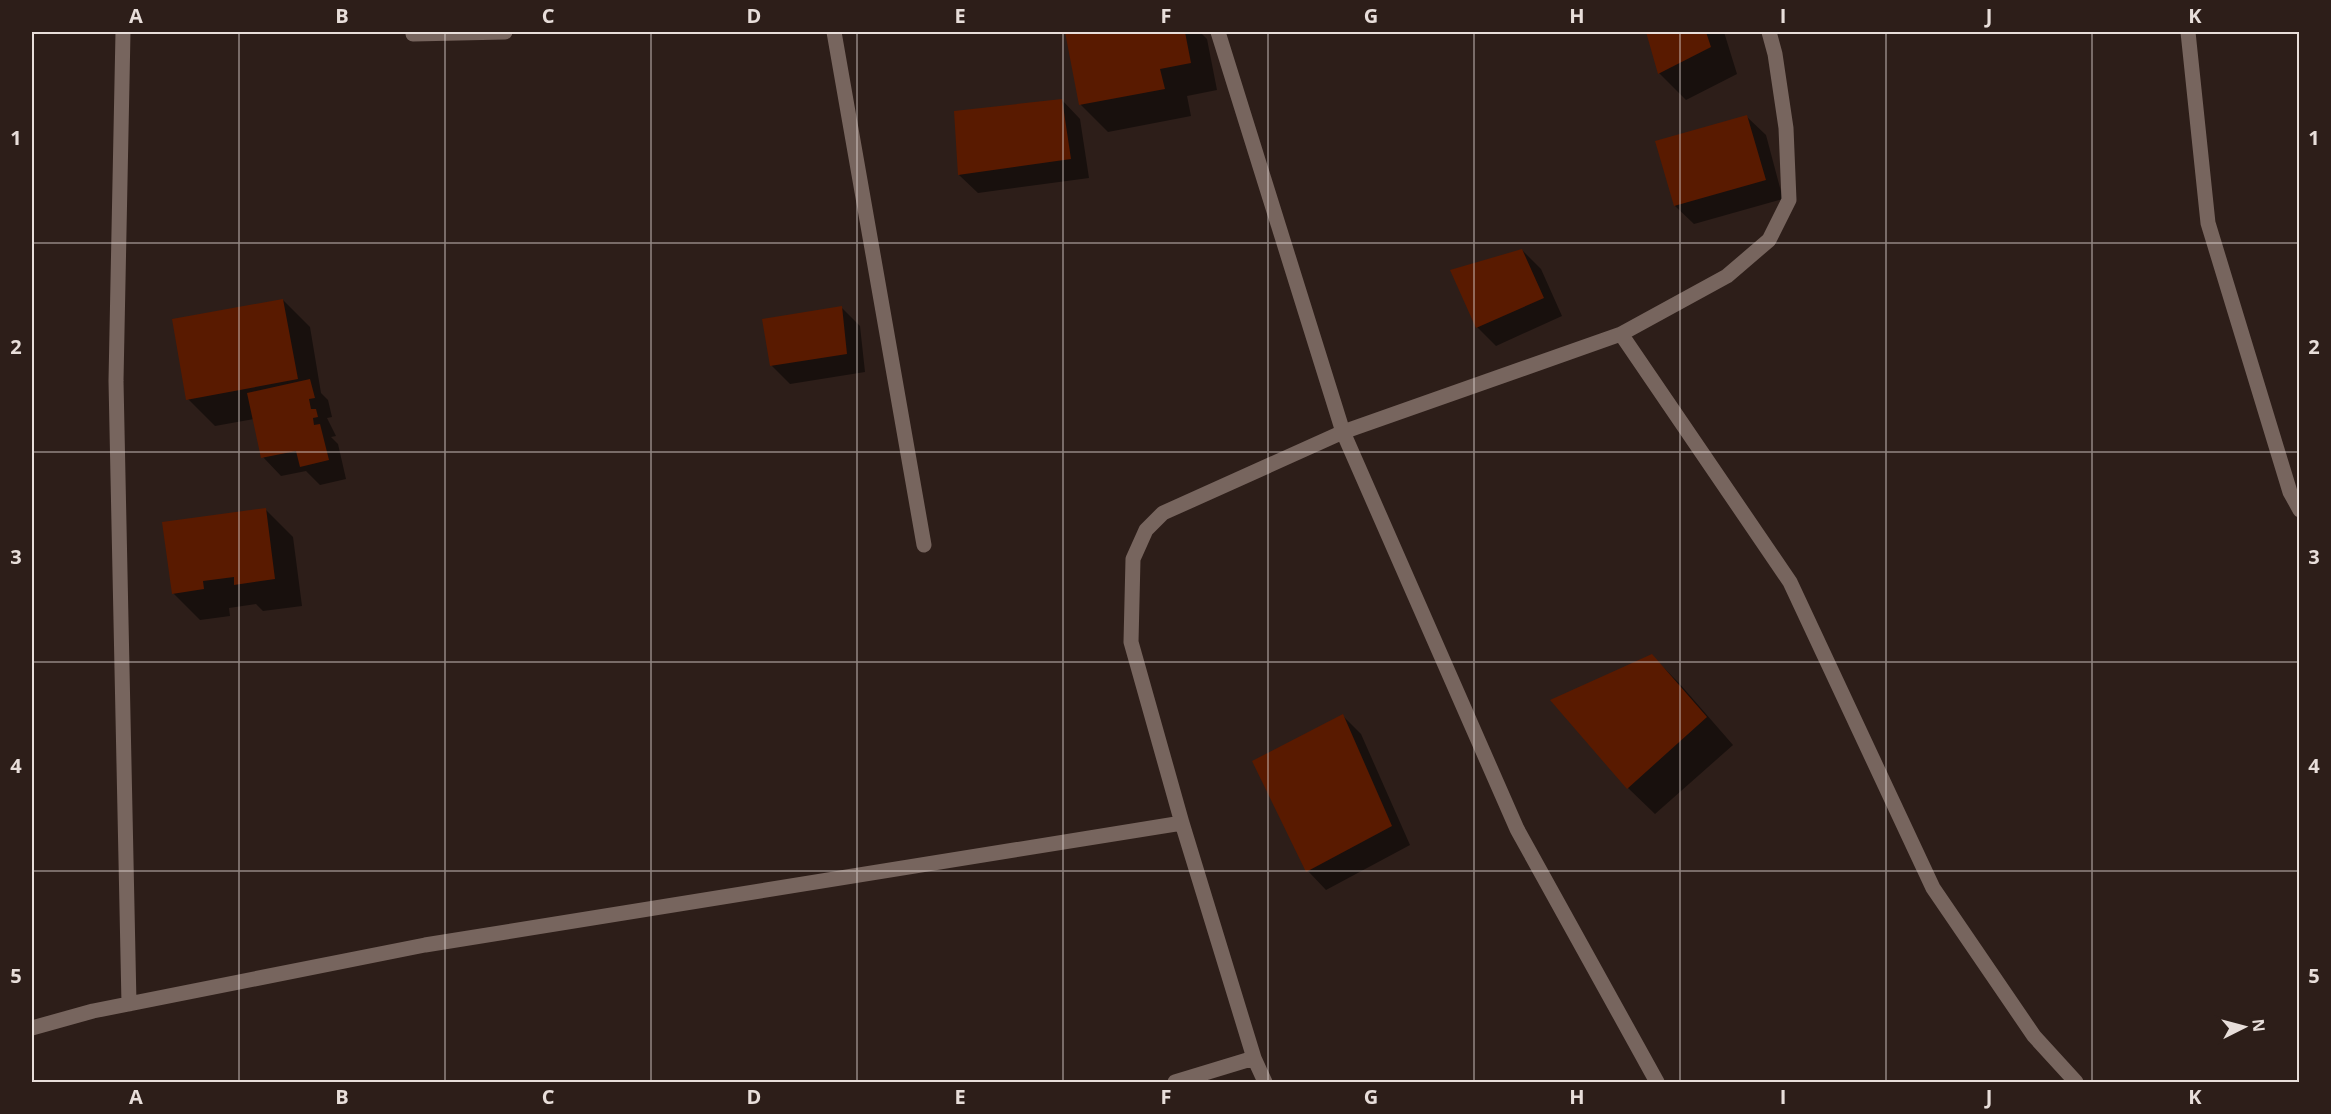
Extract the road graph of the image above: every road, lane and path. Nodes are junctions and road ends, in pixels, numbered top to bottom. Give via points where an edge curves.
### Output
1 (123, 32) edge
2 (505, 32) edge
3 (834, 32) edge
4 (1218, 32) edge
5 (1769, 32) edge
6 (2188, 32) edge
7 (413, 34) dead end
8 (1621, 334) junction
9 (1343, 432) junction
10 (2300, 510) edge
11 (924, 545) dead end
12 (1182, 823) junction
13 (129, 1004) junction
14 (32, 1028) edge
15 (1254, 1058) junction
16 (1175, 1083) edge
17 (1264, 1083) edge
18 (1657, 1083) edge
19 (2076, 1083) edge

1 - 13 street via 116,381
2 - 7 street
3 - 11 street
4 - 9 street
5 - 8 street via 1786,128 1790,200 1768,240 1726,276
6 - 10 street via 2208,223 2290,492
8 - 9 street
8 - 19 street via 1790,582 1933,888 2034,1036
9 - 12 street via 1163,513 1146,530 1133,559 1131,642
9 - 18 street via 1517,829
12 - 13 street via 424,945
12 - 15 street
13 - 14 street
15 - 16 street
15 - 17 street

